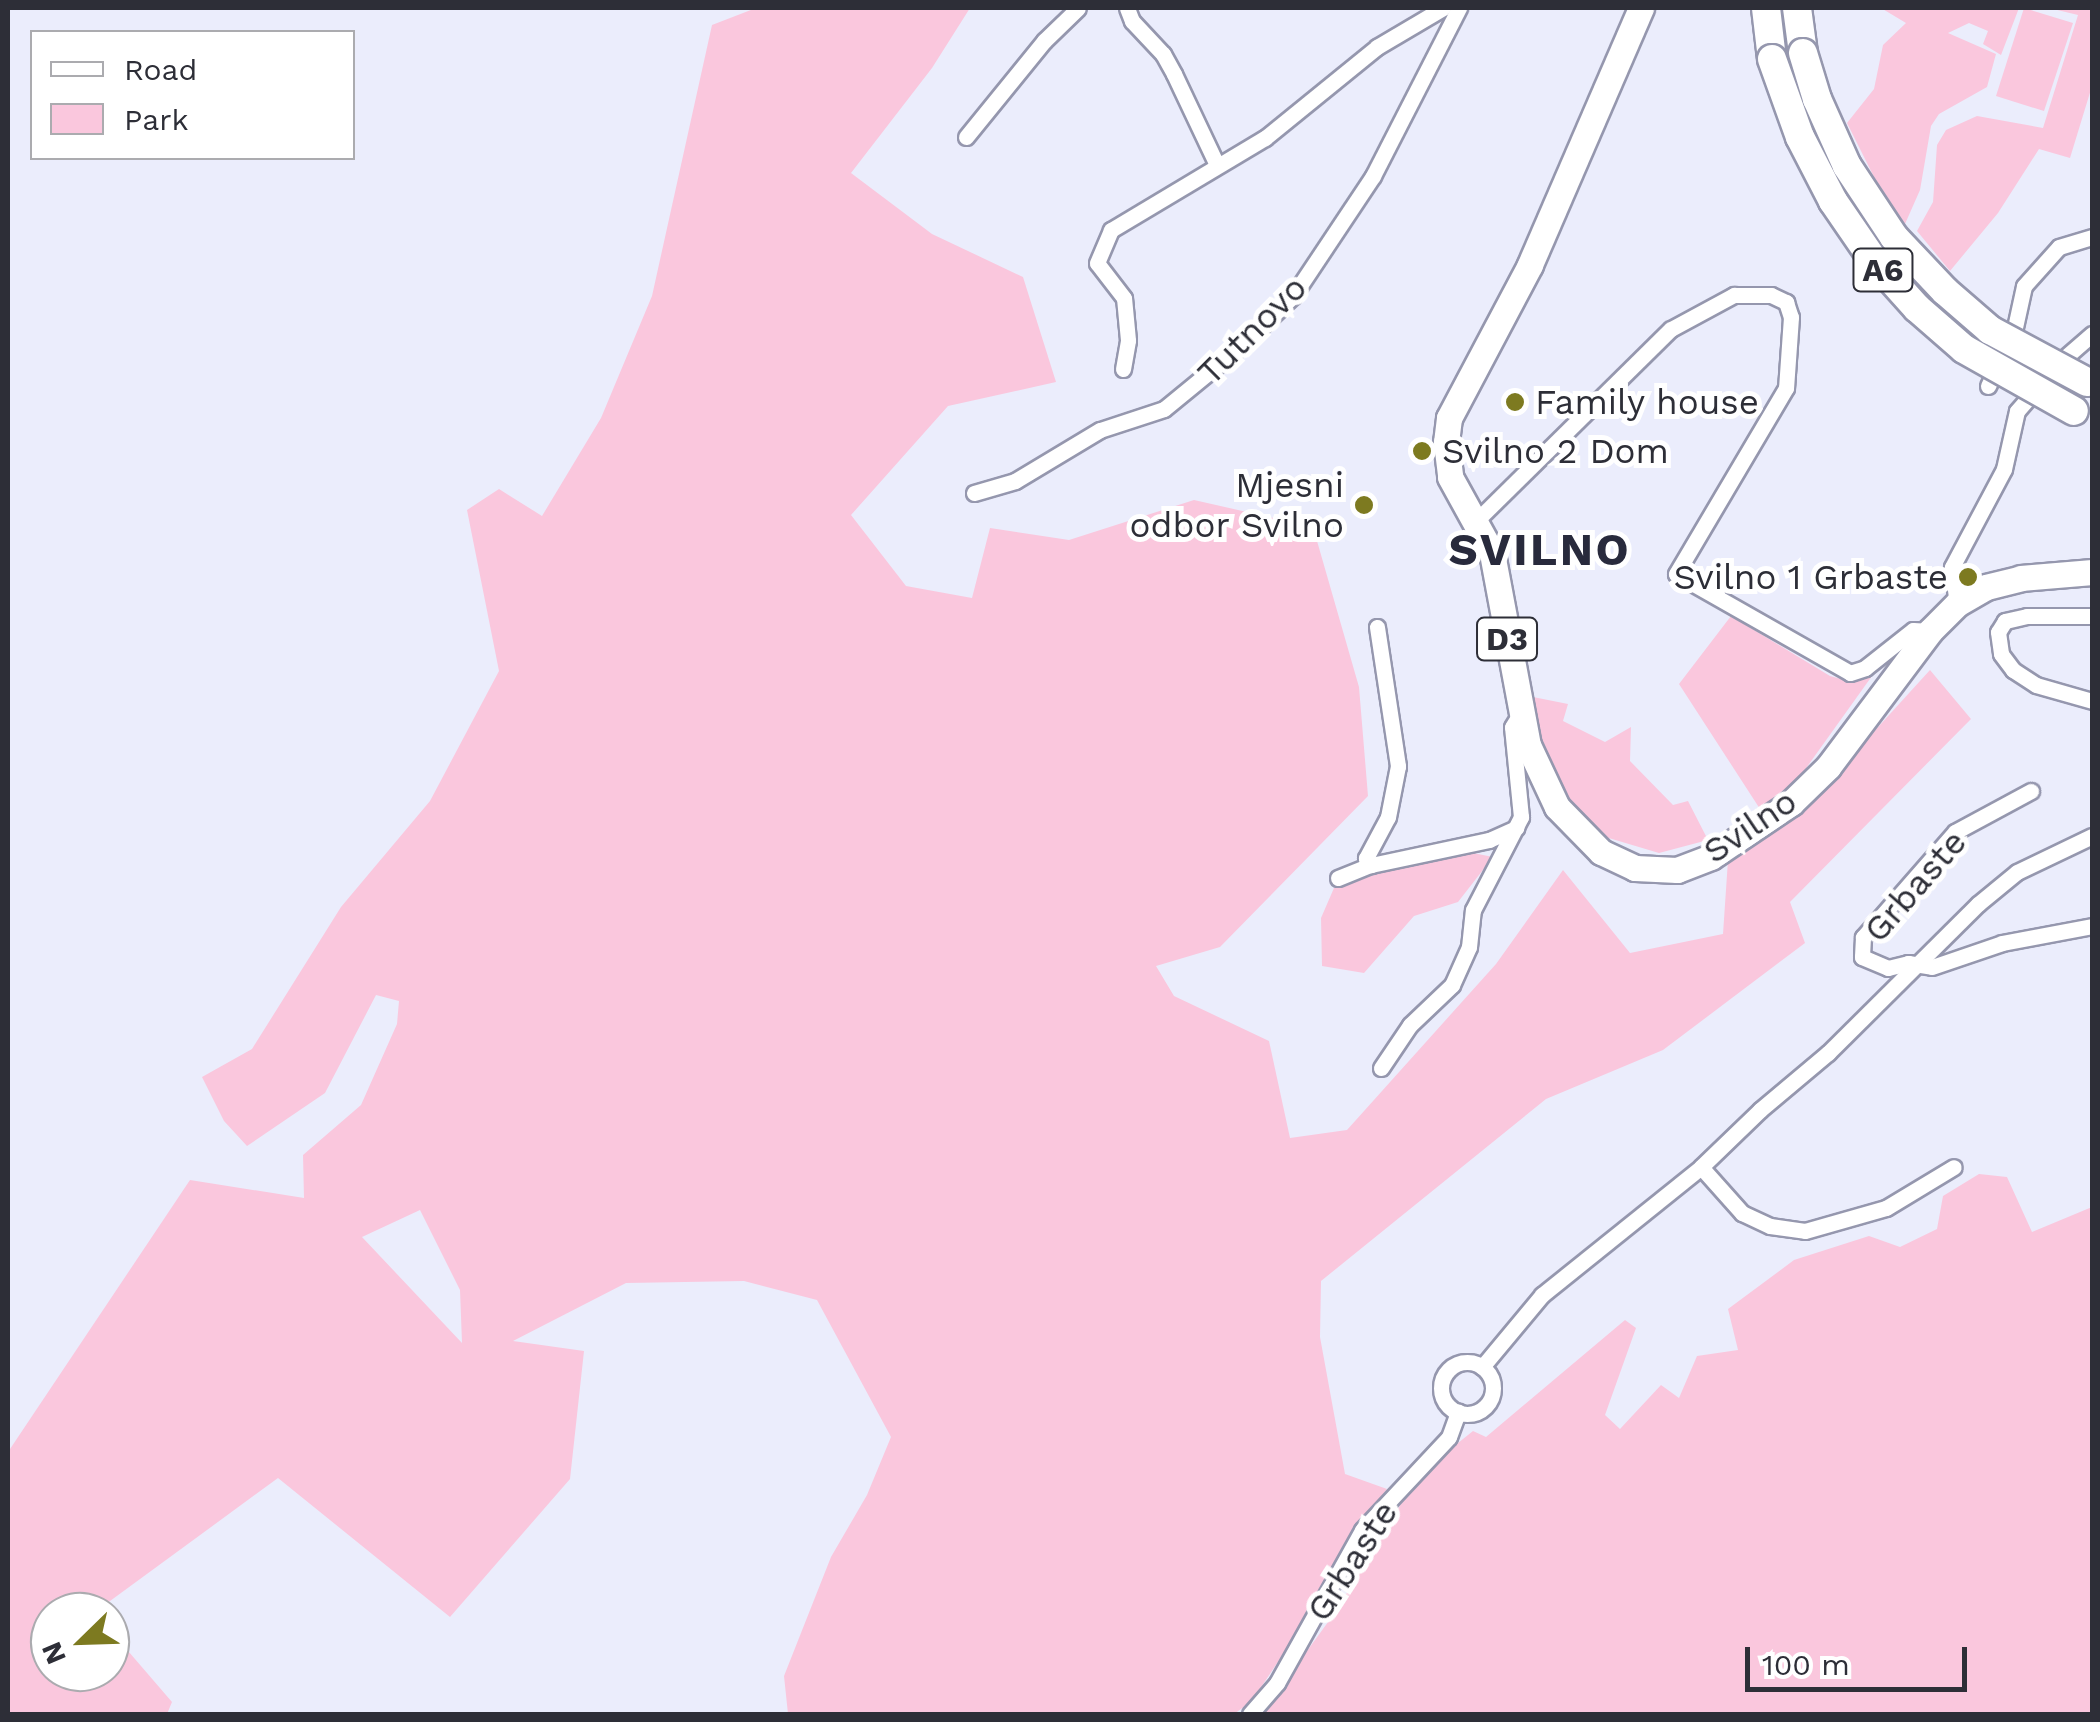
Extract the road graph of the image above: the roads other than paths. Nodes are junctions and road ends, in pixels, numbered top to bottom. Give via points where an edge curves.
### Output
1 (1078, 8) edge
2 (1127, 8) edge
3 (1460, 8) edge
4 (1640, 8) edge
5 (1766, 8) edge
6 (1797, 8) edge
7 (1432, 9) edge
8 (966, 137) dead end
9 (1217, 165) junction
10 (2092, 237) edge
11 (2092, 334) edge
12 (1123, 369) dead end
13 (2090, 384) edge
14 (1988, 386) dead end
15 (2083, 414) edge
16 (974, 493) dead end
17 (1474, 523) junction
18 (2092, 572) edge
19 (1957, 604) junction
20 (2092, 616) edge
21 (1377, 628) dead end
22 (1930, 631) junction
23 (2092, 701) edge
24 (1520, 714) junction
25 (2031, 791) dead end
26 (1516, 828) junction
27 (2092, 836) edge
28 (1371, 865) junction
29 (1338, 878) dead end
30 (2092, 926) edge
31 (1919, 966) junction
32 (1381, 1068) dead end
33 (1701, 1167) junction
34 (1954, 1167) dead end
35 (1482, 1367) junction
36 (1458, 1412) junction
37 (1250, 1714) edge

1 - 8 street
2 - 9 street via 1163,54
3 - 16 street, Tutnovo via 1374,176 1293,296 1164,409 1100,430 1015,481
4 - 17 main road, Svilno / D3 via 1530,266 1449,418 1450,477
5 - 15 highway, A6, bridge via 1772,59 1800,137 1872,258 1964,349
6 - 13 highway, A6, bridge via 1817,99 1847,166 1894,237 1990,330
7 - 9 street via 1264,138
9 - 12 street via 1126,218 1101,250 1097,263 1124,298 1128,318
10 - 14 street via 2059,247 2024,286 2014,332
11 - 19 street via 2017,411 2004,469 1952,566
17 - 22 street, Svilno via 1670,329 1734,295 1771,295 1786,302 1791,317 1786,388 1676,574 1850,673 1913,630
17 - 24 main road, Svilno / D3 via 1497,572
18 - 19 main road, Svilno / D3 via 2021,578
19 - 22 main road, Svilno / D3
20 - 23 street via 2027,616 2006,621 1998,632 2001,654 2013,670 2036,686
21 - 28 street via 1398,766 1388,817 1366,858
22 - 24 main road, Svilno / D3 via 1828,767 1791,804 1711,857 1677,870 1636,868 1601,852 1582,834 1539,775
24 - 26 street, Svilno via 1512,727 1521,818
25 - 31 street, Grbaste via 1955,832 1863,936 1862,957 1871,964
26 - 28 street
26 - 32 street, Svilno via 1473,910 1469,947 1452,985 1410,1026
27 - 31 street, Grbaste via 2017,872
28 - 29 street
30 - 31 street, Grbaste
31 - 33 street, Grbaste
33 - 34 street via 1742,1213 1805,1231 1886,1208
33 - 35 street, Grbaste via 1542,1295
35 - 36 street, Grbaste via 1492,1380 1491,1396 1482,1409
35 - 36 street, Grbaste via 1466,1362 1444,1376 1442,1393
36 - 37 street, Grbaste via 1449,1437 1362,1530 1277,1683

